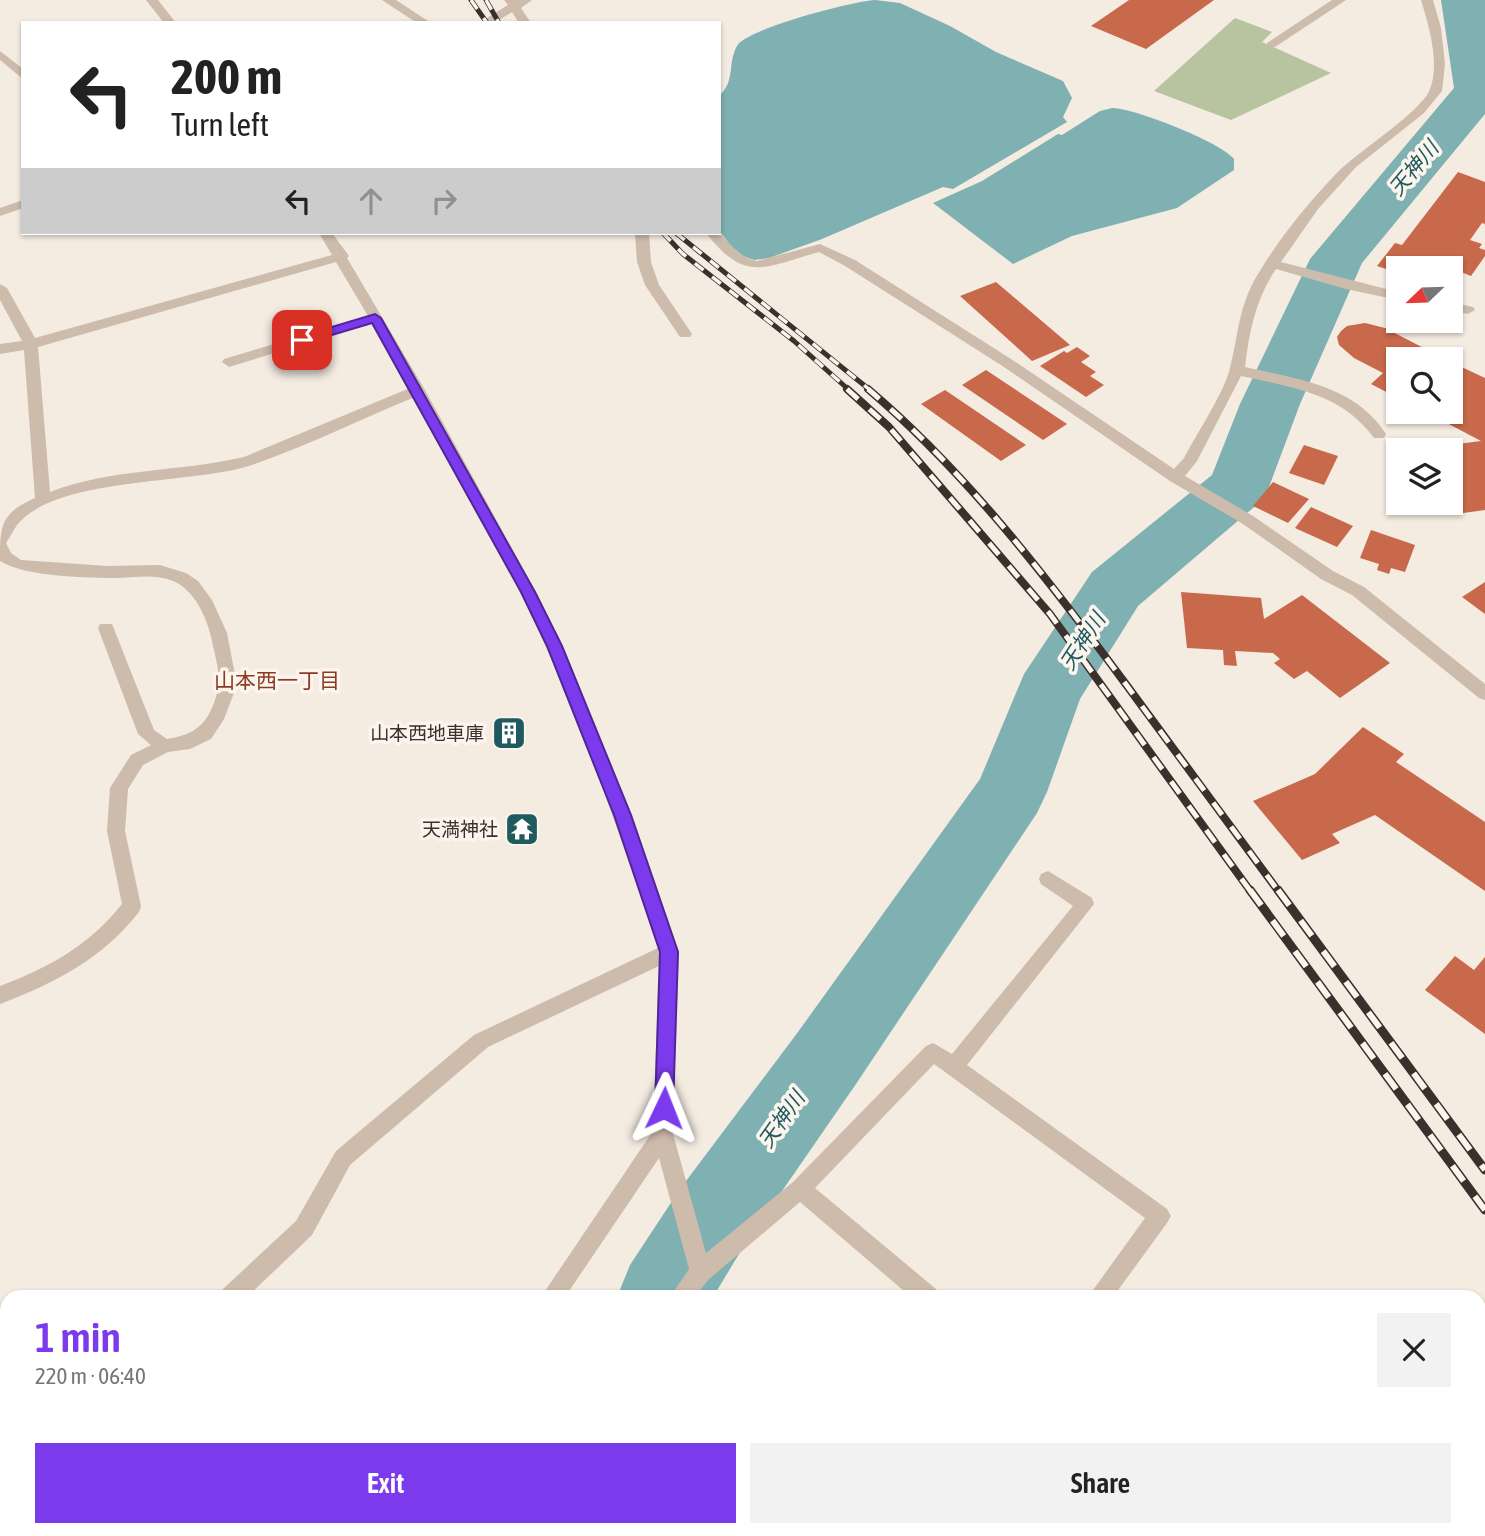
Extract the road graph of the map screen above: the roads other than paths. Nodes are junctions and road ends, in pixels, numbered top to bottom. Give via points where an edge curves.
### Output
1 (152, 0) edge
2 (388, 0) edge
3 (526, 0) edge
4 (1339, 0) edge
5 (1427, 0) edge
6 (512, 3) edge
7 (168, 21) edge
8 (422, 21) edge
9 (488, 21) edge
10 (524, 21) edge
11 (1271, 45) dead end
12 (0, 54) edge
13 (21, 74) edge
14 (21, 205) edge
15 (0, 212) edge
16 (327, 235) edge
17 (642, 235) edge
18 (715, 235) edge
19 (342, 256) junction
20 (1275, 264) junction
21 (0, 288) edge
22 (1386, 293) edge
23 (1463, 309) edge
24 (1468, 310) dead end
25 (375, 318) junction
26 (685, 334) dead end
27 (31, 344) junction
28 (0, 349) edge
29 (229, 362) dead end
30 (1237, 370) junction
31 (418, 390) junction
32 (1379, 434) dead end
33 (1175, 477) junction
34 (43, 499) junction
35 (0, 540) edge
36 (0, 547) edge
37 (106, 628) dead end
38 (1485, 693) edge
39 (165, 746) junction
40 (1048, 879) dead end
41 (669, 952) junction
42 (0, 995) edge
43 (953, 1068) junction
44 (663, 1134) junction
45 (800, 1189) junction
46 (700, 1272) junction
47 (238, 1290) edge
48 (557, 1290) edge
49 (686, 1290) edge
50 (920, 1290) edge
51 (1104, 1290) edge

1 - 7 street
2 - 8 street
3 - 6 street
4 - 11 street
5 - 20 street via 1439,64 1436,91 1420,110 1352,164 1313,206
6 - 9 street
6 - 10 street
12 - 13 street
14 - 15 street
16 - 19 street
17 - 26 street via 649,280 660,304
18 - 33 street via 745,263 820,248 850,262
19 - 25 street
19 - 27 street
20 - 22 street
20 - 30 street via 1261,281 1243,328
21 - 27 street
23 - 24 street
25 - 29 street
25 - 31 street
27 - 28 street
27 - 34 street
30 - 32 street via 1315,389 1361,410
30 - 33 street via 1190,461
31 - 34 street via 247,461 130,477
31 - 41 street via 554,646 622,815
33 - 38 street via 1359,591
34 - 35 street via 20,514
36 - 39 street via 5,558 19,565 160,571 192,586 219,633 229,685 205,734
37 - 39 street via 147,734
39 - 42 street via 137,760 119,788 116,831 132,906 114,932 65,968
40 - 43 street via 1085,904
41 - 44 street
41 - 47 street via 481,1041 343,1158 304,1228
43 - 45 street via 933,1052
43 - 51 street via 1160,1216
44 - 46 street
44 - 48 street
45 - 46 street
45 - 50 street
46 - 49 street

